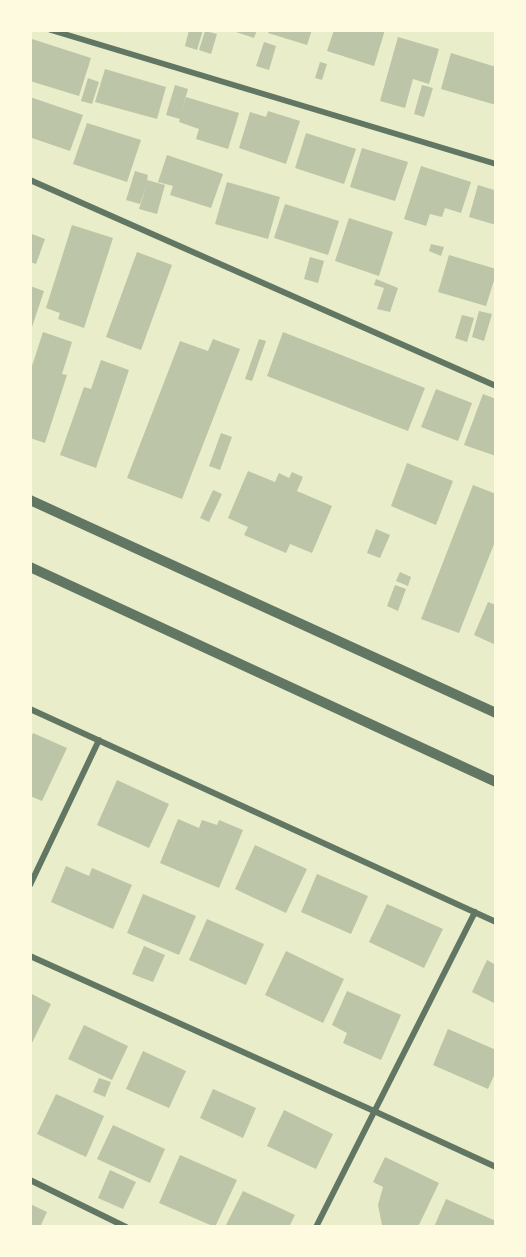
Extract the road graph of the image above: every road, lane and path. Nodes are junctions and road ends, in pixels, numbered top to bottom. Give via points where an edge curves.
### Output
1 (51, 30) edge
2 (496, 164) edge
3 (30, 180) edge
4 (496, 386) edge
5 (30, 500) edge
6 (30, 567) edge
7 (30, 709) edge
8 (496, 714) edge
9 (99, 740) junction
10 (496, 782) edge
11 (30, 885) edge
12 (475, 912) junction
13 (496, 922) edge
14 (30, 956) edge
15 (374, 1111) junction
16 (496, 1167) edge
17 (30, 1179) edge
18 (126, 1227) edge
19 (316, 1227) edge

1 - 2 street
3 - 4 street
5 - 8 street
6 - 10 street
7 - 9 street
9 - 11 street
9 - 12 street
12 - 13 street
12 - 15 street
14 - 15 street
15 - 16 street
15 - 19 street
17 - 18 street

